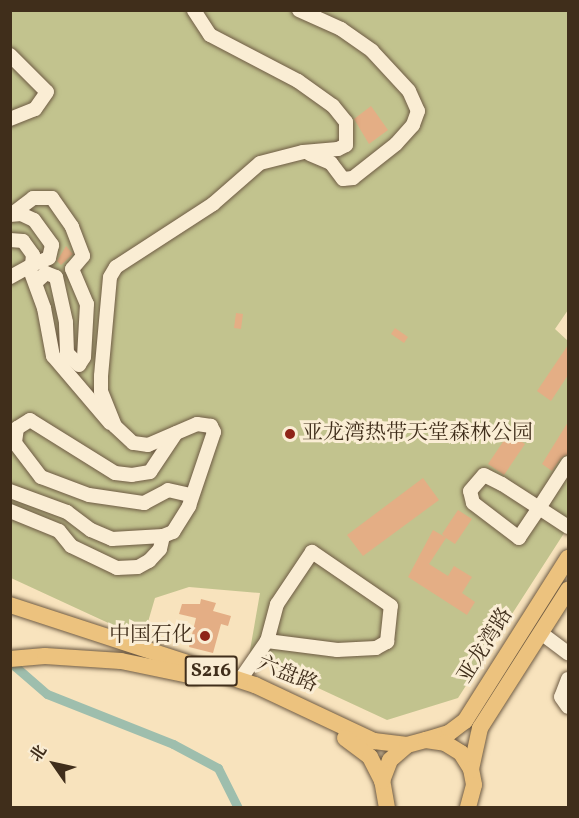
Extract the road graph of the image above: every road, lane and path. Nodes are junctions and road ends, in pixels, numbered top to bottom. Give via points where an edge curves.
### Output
1 (194, 10) edge
2 (299, 10) edge
3 (10, 55) edge
4 (10, 119) edge
5 (303, 152) junction
6 (11, 214) edge
7 (10, 240) edge
8 (30, 266) junction
9 (10, 277) edge
10 (36, 282) junction
11 (176, 433) junction
12 (123, 437) junction
13 (568, 463) edge
14 (10, 491) edge
15 (190, 495) junction
16 (539, 508) junction
17 (10, 511) edge
18 (568, 527) edge
19 (164, 536) junction
20 (568, 558) edge
21 (568, 590) edge
22 (10, 605) edge
23 (541, 633) junction
24 (267, 641) junction
25 (568, 653) edge
26 (10, 659) edge
27 (568, 679) edge
28 (240, 680) junction
29 (568, 707) edge
30 (426, 740) junction
31 (408, 745) junction
32 (471, 769) junction
33 (382, 781) junction
34 (387, 807) edge
35 (468, 807) edge

1 - 5 street via 210,35 298,81 343,116 348,130 346,145 326,152
2 - 5 street via 341,29 372,51 409,91 418,111 413,125 396,144 352,177 343,179 331,163
3 - 4 street via 47,92 35,109
5 - 12 street via 270,159 248,170 213,204 116,267 107,292 101,376 104,402
6 - 8 street via 34,220 52,245 49,258
6 - 10 street via 33,198 52,198 72,227 83,256 72,269 87,304 84,357 79,365 67,353 66,322 56,277 46,273
7 - 8 street via 29,245
8 - 9 street
8 - 10 street
10 - 12 street via 53,356
11 - 12 street via 148,446
11 - 15 street via 204,423 214,432
11 - 15 street via 150,472 132,475 115,473 30,420 17,428 15,443 41,477 89,495 144,503 168,490
13 - 16 street
14 - 19 street via 67,512 91,530 112,539
15 - 19 street via 179,523
16 - 16 street via 484,475 470,491 473,503 519,538
16 - 18 street
17 - 19 street via 59,531 71,546 117,567 138,567 149,561 160,549
20 - 30 main road, 亚龙湾路 / S216 via 465,721 448,733
21 - 23 main road, 亚龙湾路
22 - 28 main road, 六盘路 / S216
23 - 25 street
23 - 32 main road, 亚龙湾路 via 480,728
24 - 24 street via 337,650 376,648 387,642 391,606 312,552 277,604
24 - 28 street
26 - 33 main road, 六盘路 / S216 via 121,661 186,674 246,692 354,743 370,757
27 - 29 street via 561,698
28 - 31 main road, 六盘路 / S216 via 289,699 374,741
30 - 31 main road, S216
30 - 32 main road via 453,748
31 - 33 main road via 390,760
32 - 35 main road, 亚龙湾路 via 474,785
33 - 34 main road, S216

